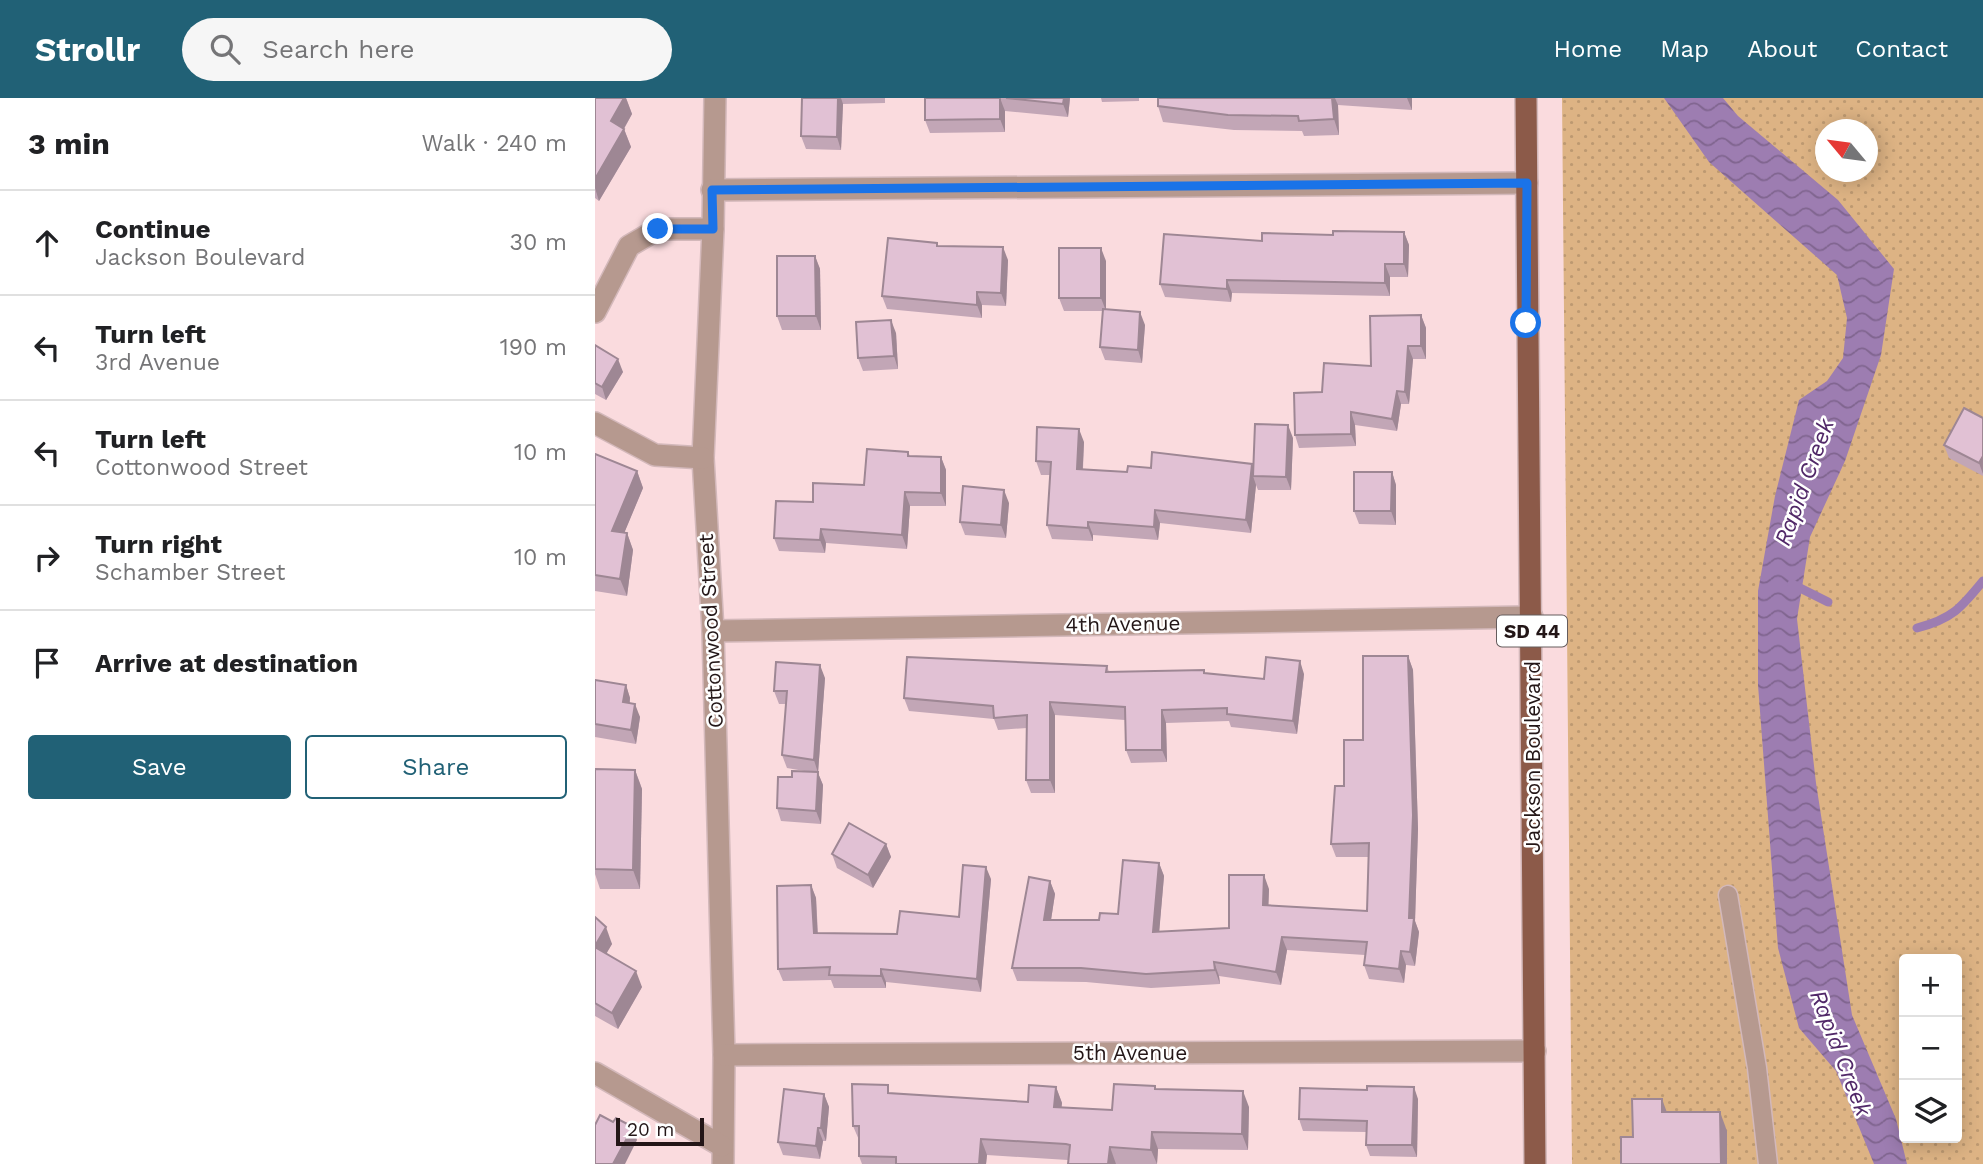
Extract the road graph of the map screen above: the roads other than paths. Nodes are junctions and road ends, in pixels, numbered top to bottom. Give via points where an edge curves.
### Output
1 (715, 98) edge
2 (1526, 98) edge
3 (1527, 183) junction
4 (712, 190) junction
5 (713, 229) junction
6 (595, 312) edge
7 (595, 423) edge
8 (703, 458) junction
9 (1532, 617) junction
10 (713, 631) junction
11 (1728, 895) dead end
12 (1535, 1051) junction
13 (724, 1055) junction
14 (595, 1073) edge
15 (723, 1155) edge
16 (1535, 1164) edge
17 (1768, 1164) edge

1 - 4 street, Cottonwood Street
2 - 3 main road, Jackson Boulevard / SD 44
3 - 4 street
3 - 9 main road, Jackson Boulevard / SD 44
4 - 5 street, Cottonwood Street
5 - 6 street via 658,229 629,246
5 - 8 street, Cottonwood Street
7 - 8 street via 655,455
8 - 10 street, Cottonwood Street
9 - 10 street, 4th Avenue
9 - 12 main road, Jackson Boulevard / SD 44
10 - 13 street, Cottonwood Street
11 - 17 lane
12 - 13 street, 5th Avenue
12 - 16 main road, Jackson Boulevard / SD 44
13 - 15 street, Cottonwood Street
14 - 15 street

